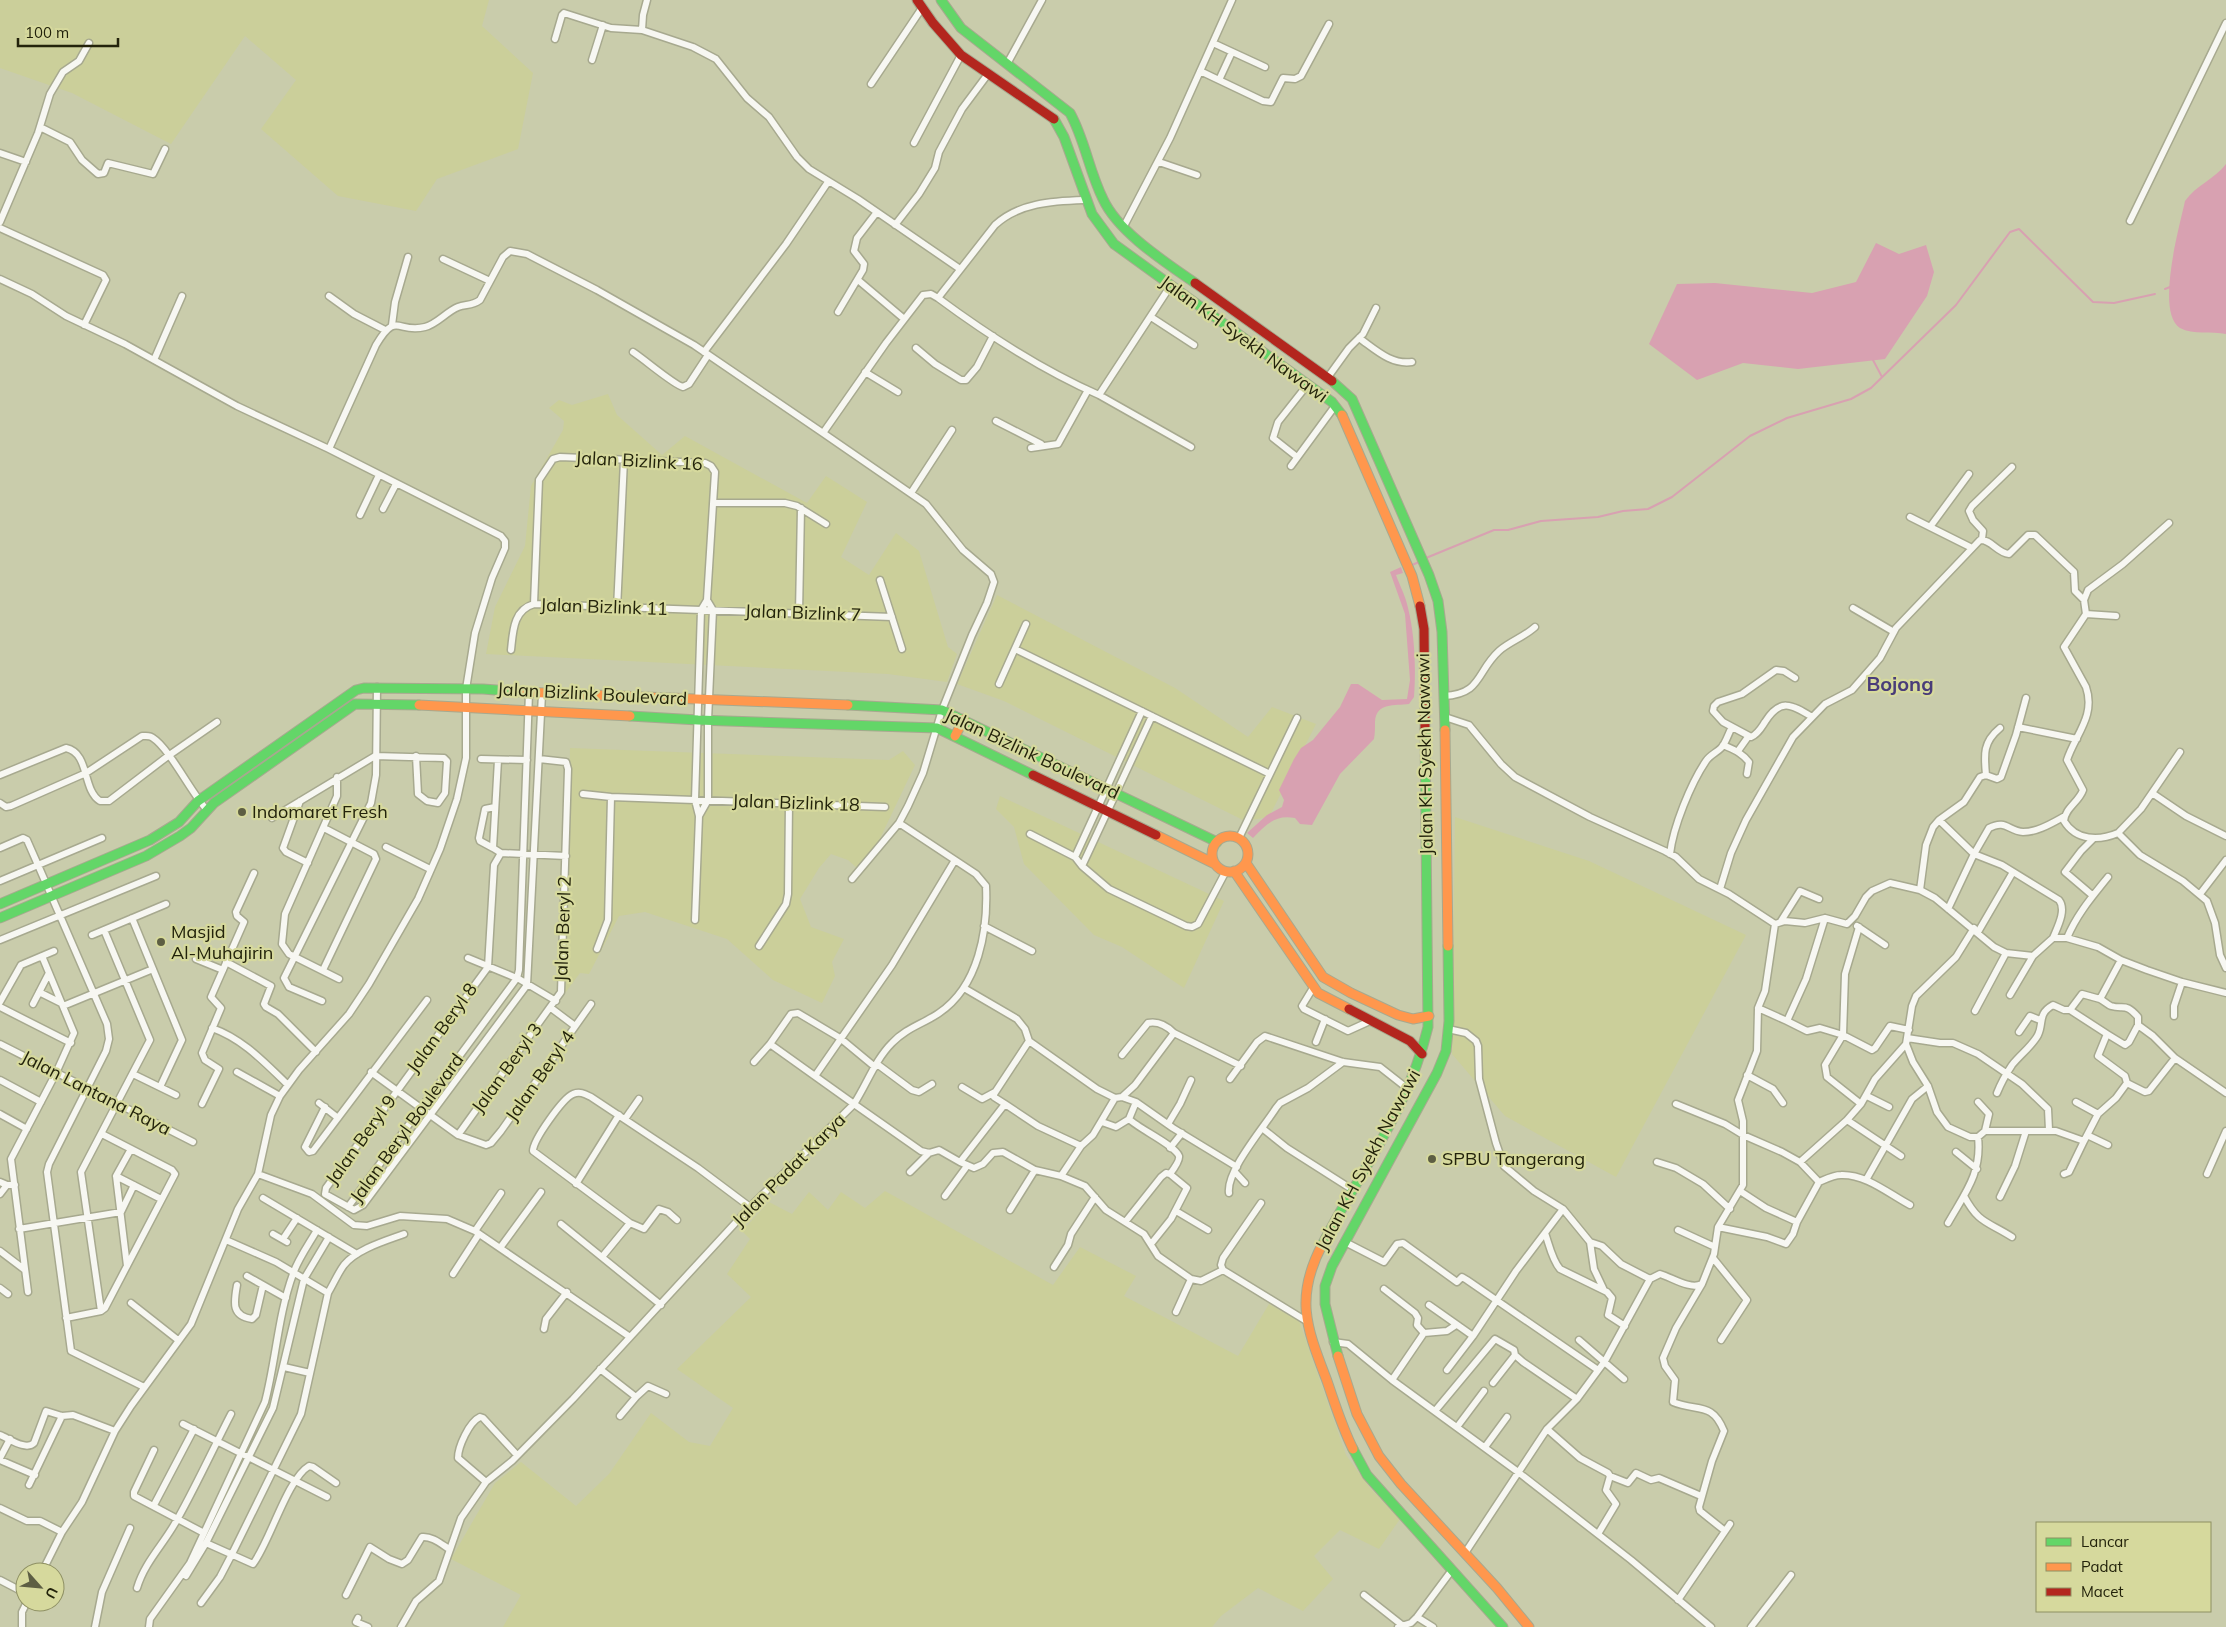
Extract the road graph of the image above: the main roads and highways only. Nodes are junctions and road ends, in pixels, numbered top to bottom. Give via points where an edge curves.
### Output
1 (916, 0) edge
2 (940, 0) edge
3 (1214, 297) junction
4 (1205, 309) junction
5 (915, 708) junction
6 (964, 718) junction
7 (915, 726) junction
8 (955, 736) junction
9 (1217, 842) junction
10 (1246, 863) junction
11 (1215, 864) junction
12 (1230, 871) junction
13 (0, 904) edge
14 (0, 918) edge
15 (1429, 1016) junction
16 (1422, 1054) junction
17 (1503, 1627) edge
18 (1529, 1627) edge

1 - 4 main road, Jalan KH Syekh Nawawi via 961,55 1056,121 1065,138 1084,200 1092,218 1108,239
2 - 3 main road, Jalan KH Syekh Nawawi via 961,28 1070,113 1080,131 1102,198 1123,228
3 - 4 main road
3 - 18 main road, Jalan KH Syekh Nawawi via 1328,377 1352,399 1434,586 1441,616 1445,716 1446,1051 1332,1266 1325,1286 1325,1304 1333,1342 1357,1414 1379,1456
4 - 15 main road, Jalan KH Syekh Nawawi via 1308,384 1335,406 1346,420 1412,576 1424,630
5 - 6 main road, Jalan Bizlink Boulevard via 942,710
5 - 7 main road
5 - 13 main road, Jalan Bizlink Boulevard via 466,689 378,687 356,690 198,801 179,822 150,840
6 - 8 main road
6 - 9 main road, Jalan Bizlink Boulevard
7 - 8 main road, Jalan Bizlink Boulevard via 937,728
7 - 14 main road, Jalan Bizlink Boulevard via 698,720 529,709 356,704 214,803 191,828 146,856
8 - 11 main road, Jalan Bizlink Boulevard
9 - 10 main road via 1223,837 1239,838 1248,849
9 - 11 main road via 1212,856
10 - 12 main road
10 - 15 main road via 1323,977 1398,1015 1413,1019
11 - 12 main road
12 - 16 main road via 1313,988 1327,999 1410,1041
15 - 16 main road, Jalan KH Syekh Nawawi
16 - 17 main road, Jalan KH Syekh Nawawi via 1408,1088 1319,1250 1305,1298 1313,1343 1353,1454 1367,1475

